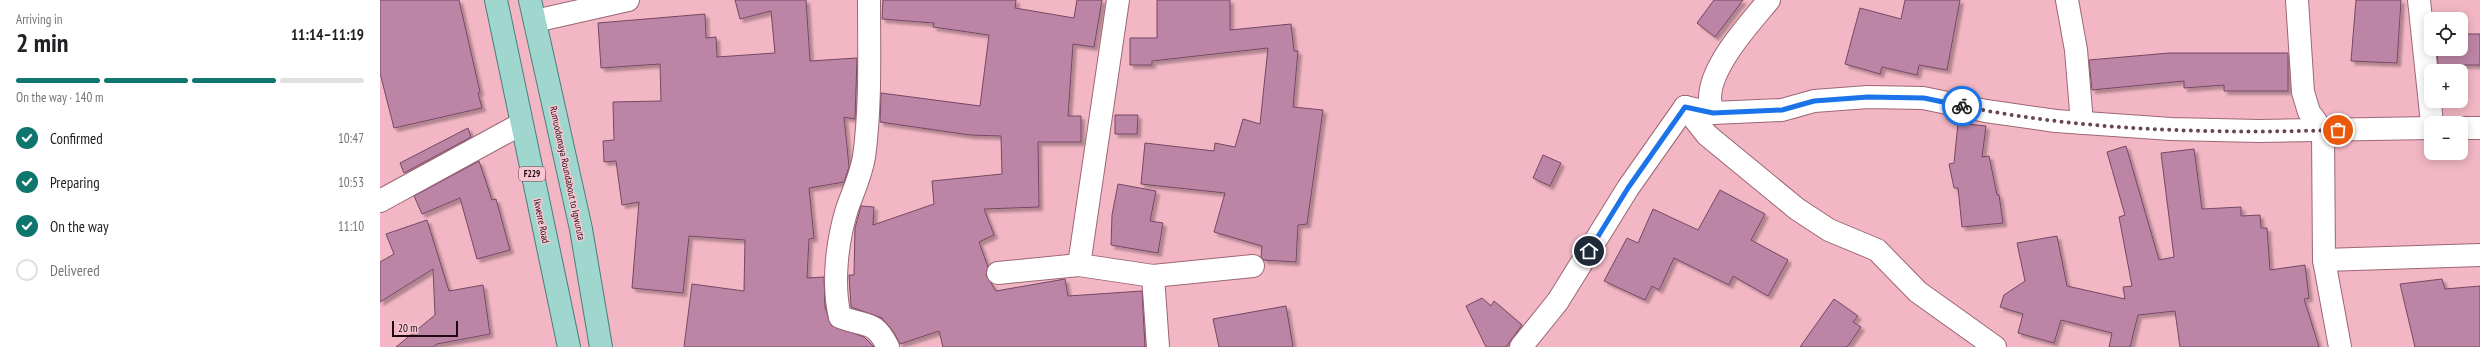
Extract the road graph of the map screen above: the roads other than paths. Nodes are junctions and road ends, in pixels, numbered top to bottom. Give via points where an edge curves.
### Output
1 (496, 0) edge
2 (530, 0) edge
3 (628, 0) edge
4 (869, 0) edge
5 (1118, 0) edge
6 (1770, 0) edge
7 (2067, 0) edge
8 (2297, 0) edge
9 (2419, 0) edge
10 (535, 21) junction
11 (1685, 107) junction
12 (1713, 113) junction
13 (2431, 116) edge
14 (2082, 123) junction
15 (522, 124) junction
16 (2424, 128) edge
17 (2468, 128) edge
18 (2480, 128) edge
19 (2323, 131) junction
20 (380, 201) edge
21 (2480, 255) edge
22 (2324, 260) junction
23 (1080, 265) junction
24 (1253, 266) dead end
25 (998, 273) dead end
26 (1153, 276) junction
27 (569, 347) edge
28 (601, 347) edge
29 (888, 347) edge
30 (1158, 347) edge
31 (1521, 347) edge
32 (1995, 347) edge
33 (2340, 347) edge

1 - 15 main road, Ikwerre Road / F229
2 - 10 main road, Rumuodomaya Roundabout to Igwuruta
3 - 10 street
4 - 29 street via 867,128 863,159 847,211 836,268 836,302 840,317 854,323 872,325 881,333
5 - 23 street
6 - 12 street via 1730,48 1713,82 1710,97
7 - 14 street via 2076,50
8 - 19 street via 2303,92 2309,112
9 - 13 street
10 - 28 main road, Rumuodomaya Roundabout to Igwuruta via 581,229
11 - 12 street
11 - 31 street via 1628,188 1558,301
11 - 32 street via 1707,135 1798,209 1829,230 1877,250 1918,292
12 - 14 street via 1782,110 1814,101 1924,98 1986,111
14 - 19 street via 2171,129
15 - 20 street
15 - 27 main road, Ikwerre Road / F229
16 - 19 street
17 - 18 street
19 - 22 street
21 - 22 street
22 - 33 street
23 - 25 street
23 - 26 street
24 - 26 street
26 - 30 street

